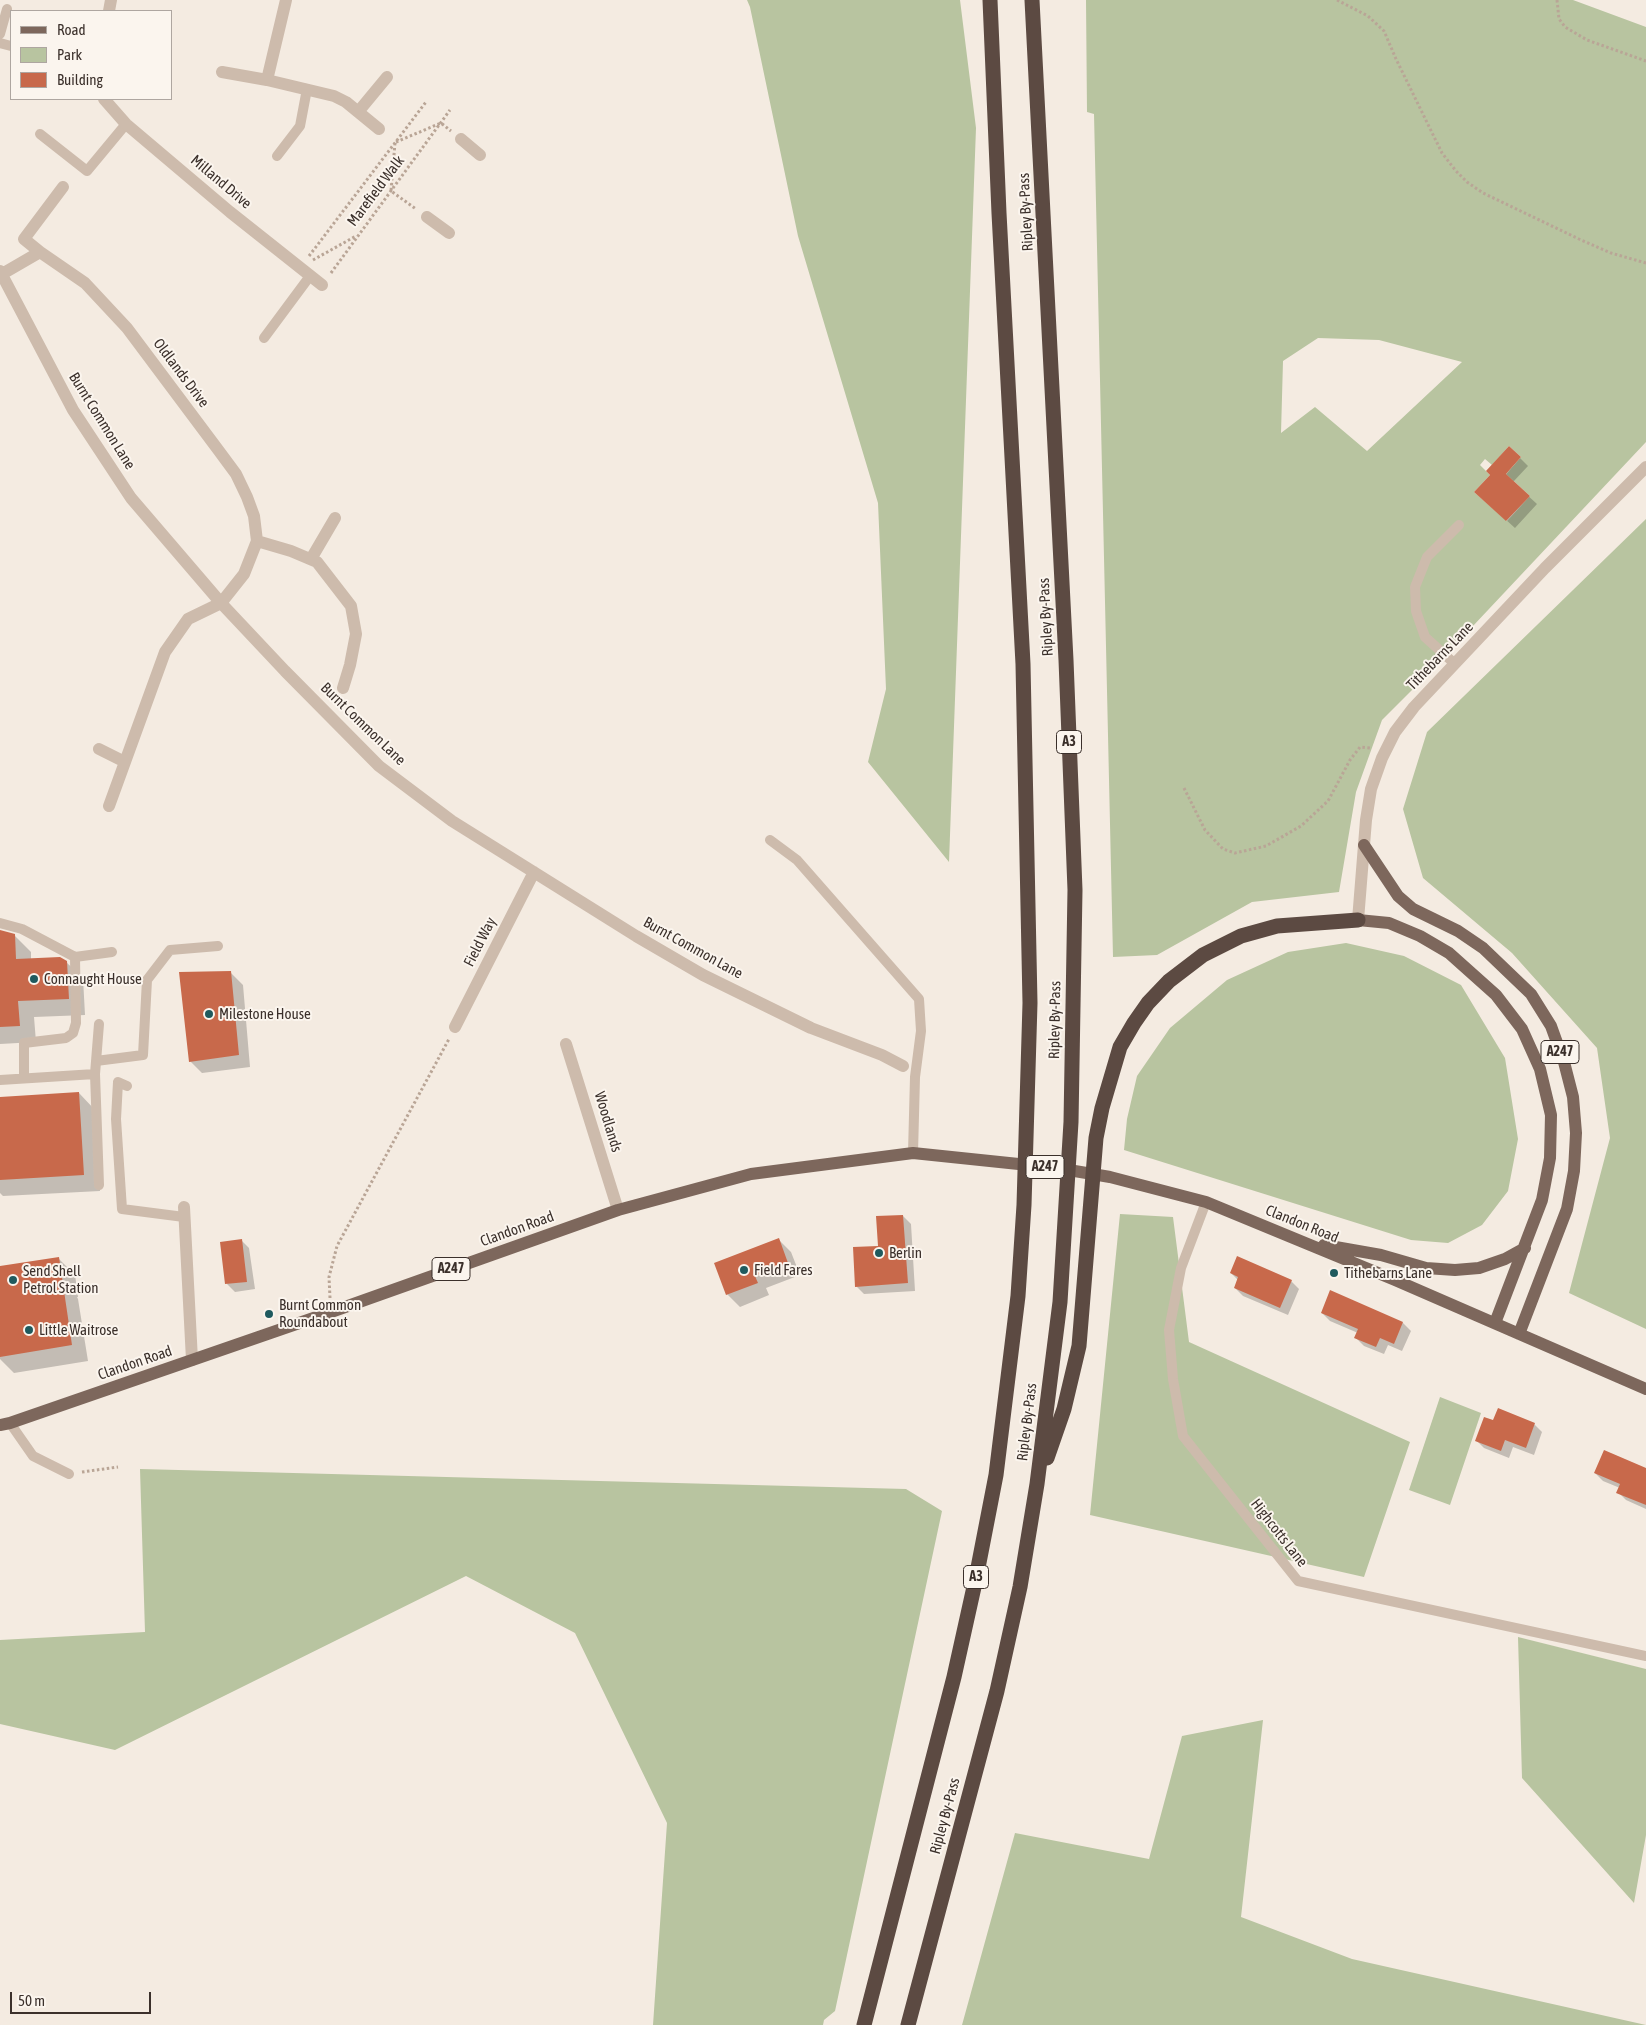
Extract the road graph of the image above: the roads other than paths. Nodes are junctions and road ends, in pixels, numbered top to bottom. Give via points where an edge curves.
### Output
1 (286, 0) edge
2 (990, 0) edge
3 (1032, 0) edge
4 (7, 9) dead end
5 (0, 34) edge
6 (222, 72) dead end
7 (387, 77) dead end
8 (267, 80) junction
9 (307, 89) junction
10 (105, 100) edge
11 (358, 112) junction
12 (126, 124) junction
13 (379, 130) road end
14 (40, 134) dead end
15 (461, 140) dead end
16 (480, 155) dead end
17 (277, 156) dead end
18 (63, 187) dead end
19 (427, 217) road end
20 (448, 233) dead end
21 (40, 252) junction
22 (1, 272) edge
23 (305, 272) junction
24 (322, 285) road end
25 (264, 338) dead end
26 (1646, 467) edge
27 (335, 518) dead end
28 (1459, 525) dead end
29 (257, 541) junction
30 (311, 560) junction
31 (221, 603) junction
32 (1455, 664) junction
33 (343, 688) dead end
34 (99, 749) dead end
35 (125, 762) junction
36 (109, 806) dead end
37 (770, 840) dead end
38 (1364, 846) junction
39 (534, 872) junction
40 (1358, 920) junction
41 (0, 923) edge
42 (218, 946) dead end
43 (112, 952) dead end
44 (75, 957) junction
45 (99, 1024) dead end
46 (455, 1027) road end
47 (566, 1044) dead end
48 (96, 1061) junction
49 (903, 1066) dead end
50 (95, 1074) junction
51 (24, 1078) junction
52 (0, 1080) edge
53 (127, 1086) dead end
54 (913, 1152) junction
55 (99, 1185) dead end
56 (1206, 1202) junction
57 (618, 1210) junction
58 (184, 1212) joint
59 (1302, 1241) junction
60 (1525, 1248) junction
61 (1495, 1323) junction
62 (1519, 1334) junction
63 (192, 1360) junction
64 (1646, 1389) edge
65 (5, 1424) edge
66 (69, 1474) road end
67 (1038, 1484) junction
68 (1646, 1656) edge
69 (864, 2025) edge
70 (908, 2025) edge

1 - 8 street
2 - 69 highway, Ripley By-Pass / A3 via 1024,664 1030,994 1024,1205 1018,1296 996,1475 976,1578
3 - 67 highway, Ripley By-Pass / A3 via 1066,650 1075,890 1071,1122 1060,1302
4 - 5 lane
6 - 8 street
7 - 11 street
8 - 9 street
9 - 11 street via 334,96
9 - 17 lane via 300,126
10 - 12 street, Milland Drive
11 - 13 street
12 - 14 lane via 88,171
12 - 23 street, Milland Drive
15 - 16 street
18 - 21 street, Oldlands Drive via 24,239
19 - 20 street
21 - 22 street
21 - 29 street, Oldlands Drive via 85,283 127,328 186,406 240,482 254,516
22 - 31 street, Burnt Common Lane via 73,410 100,453 131,498
23 - 24 street, Milland Drive
23 - 25 lane
26 - 32 street, Tithebarns Lane
27 - 30 street
28 - 32 lane via 1427,557 1415,587 1416,611 1426,637
29 - 30 street
29 - 31 street, Oldlands Drive via 244,574
30 - 33 street via 317,562 351,606 356,634
31 - 35 street via 188,620 165,652
31 - 39 street, Burnt Common Lane via 379,766 452,821
32 - 38 street, Tithebarns Lane via 1395,732 1371,788
34 - 35 street
35 - 36 street
37 - 54 lane via 797,860 919,999 921,1031 915,1077
38 - 40 street, Tithebarns Lane
38 - 62 main road, A247 via 1398,896 1413,910 1458,931 1483,948 1531,994 1551,1026 1564,1062 1573,1097 1576,1133 1574,1171 1567,1209
39 - 46 street, Field Way
39 - 49 street, Burnt Common Lane via 703,975 811,1028
40 - 60 main road, A247 via 1389,923 1449,952 1496,995 1522,1029 1540,1069 1551,1115 1549,1166 1542,1200
40 - 67 highway via 1277,926 1241,936 1204,955 1169,981 1148,1003 1120,1047 1096,1138 1079,1346 1064,1409
41 - 44 lane via 22,928
42 - 48 lane via 170,950 147,980 143,1055
43 - 44 lane
44 - 51 lane via 76,1023 73,1033 66,1038 24,1043
45 - 48 lane
47 - 57 street, Woodlands
48 - 50 lane
50 - 51 lane
50 - 55 lane
51 - 52 lane
53 - 58 lane via 118,1082 116,1119 122,1209
54 - 56 main road, Clandon Road / A247 via 1110,1177
54 - 57 main road, Clandon Road / A247 via 751,1174
56 - 59 main road, Clandon Road / A247
56 - 68 lane, Highcotts Lane via 1181,1268 1169,1330 1173,1379 1184,1436 1298,1581
57 - 63 main road, Clandon Road / A247
58 - 63 street
59 - 60 main road via 1381,1254 1426,1268 1454,1270 1479,1268 1505,1260
59 - 61 main road, Clandon Road / A247
60 - 61 main road, A247
61 - 62 main road, Clandon Road / A247
62 - 64 main road, Clandon Road / A247
63 - 65 main road, Clandon Road / A247
65 - 66 lane via 33,1456
67 - 70 highway, Ripley By-Pass / A3 via 997,1692

